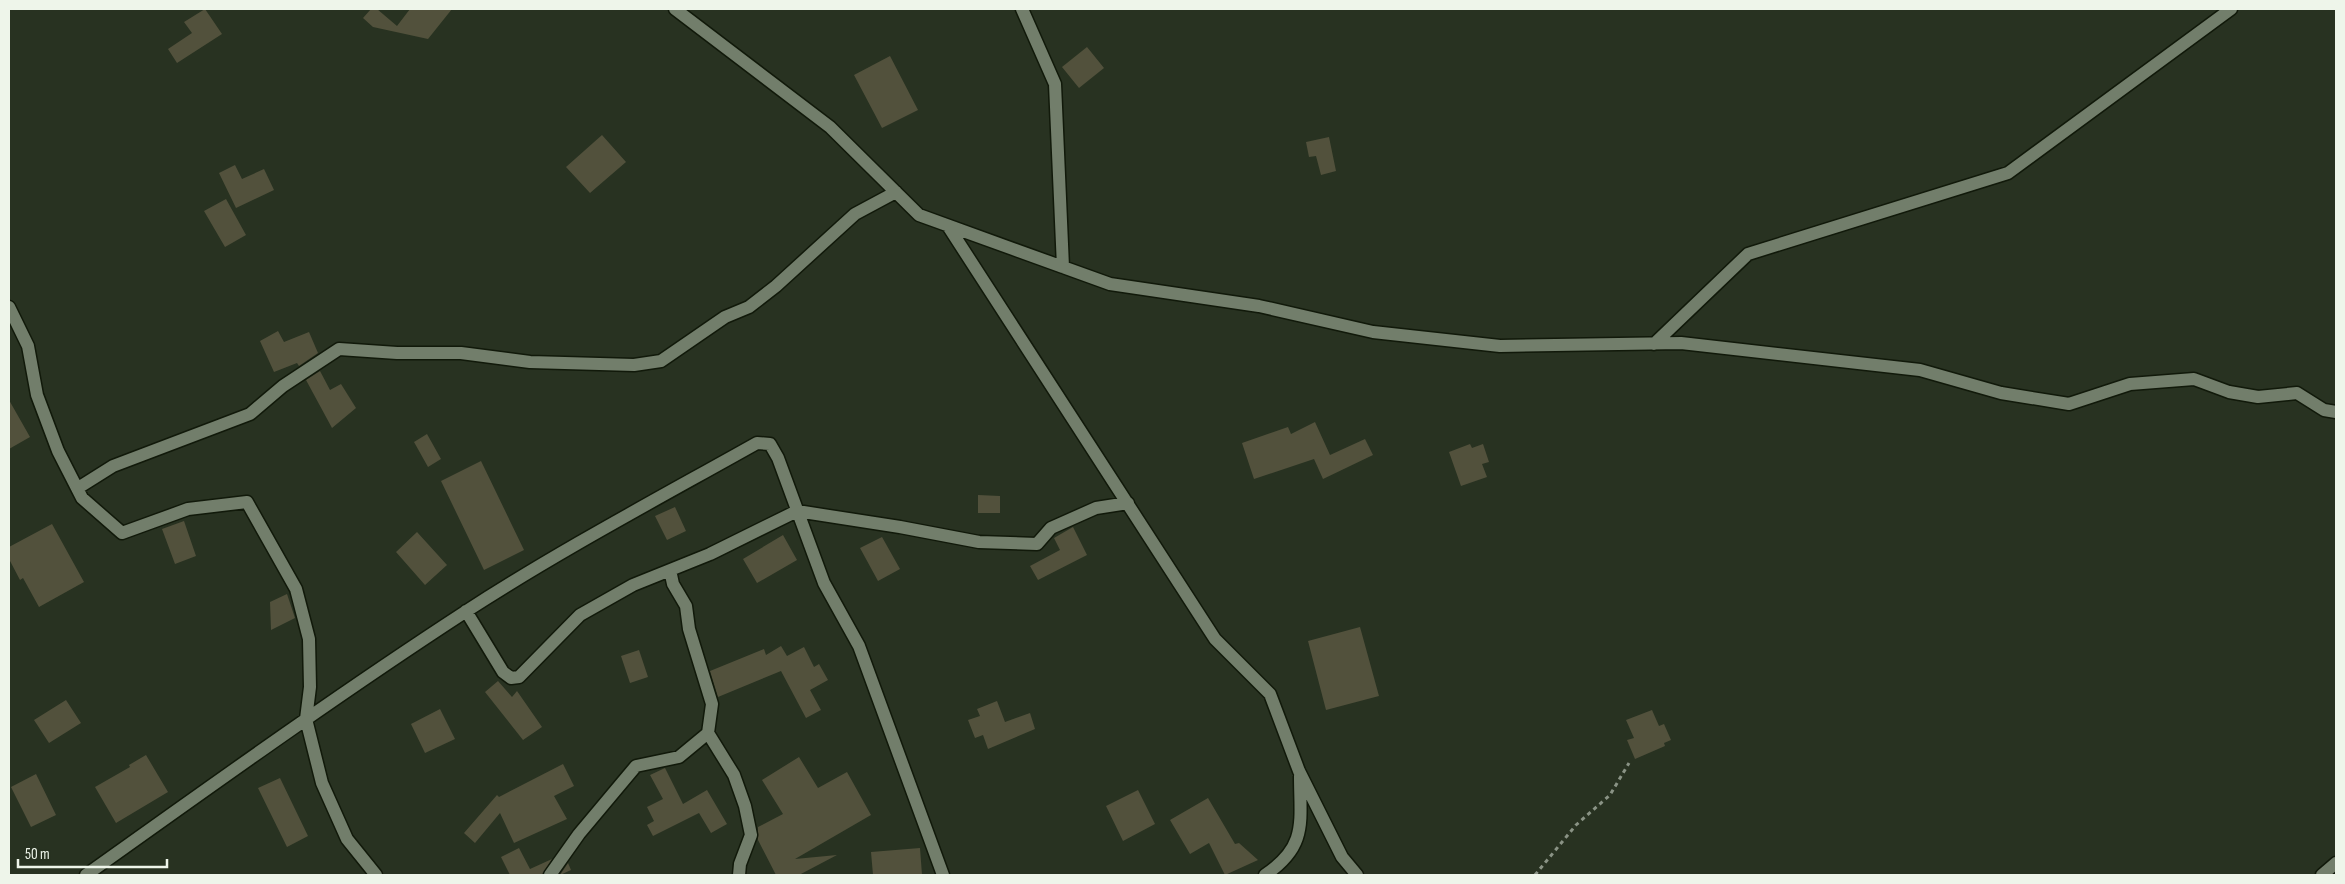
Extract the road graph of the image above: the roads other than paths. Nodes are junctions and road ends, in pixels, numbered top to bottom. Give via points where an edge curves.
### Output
1 (675, 9) edge
2 (1022, 9) edge
3 (2232, 9) edge
4 (896, 192) junction
5 (948, 226) junction
6 (1063, 267) junction
7 (9, 307) edge
8 (1654, 344) junction
9 (2336, 412) edge
10 (78, 488) junction
11 (1128, 503) junction
12 (797, 511) junction
13 (670, 570) junction
14 (466, 611) junction
15 (306, 719) junction
16 (708, 733) junction
17 (1299, 771) junction
18 (2336, 863) edge
19 (86, 875) edge
20 (376, 875) edge
21 (550, 875) edge
22 (739, 875) edge
23 (943, 875) edge
24 (1265, 875) edge
25 (1357, 875) edge
26 (2322, 875) edge

1 - 4 street via 830,127
2 - 6 street via 1055,84
3 - 8 street via 2008,173 1748,254
4 - 5 street via 919,215
4 - 10 street via 855,214 749,307 725,317 661,361 634,365 530,362 461,353 339,349 283,386 250,414 112,466
5 - 6 street
5 - 11 street
6 - 8 street via 1110,284 1259,306 1372,332 1500,346
7 - 10 street via 28,346 37,395 51,432
8 - 9 street via 1681,344 1920,370 2001,393 2069,404 2130,384 2194,379 2229,392 2258,397 2297,393 2324,410
10 - 15 street via 82,498 122,533 188,509 247,502 296,590 307,631 310,687
11 - 12 street via 1096,508 1050,528 1037,544 979,542
11 - 17 street via 1215,639 1270,694
12 - 13 street
12 - 14 street via 770,444 756,443
12 - 23 street via 824,583 858,646
13 - 14 street via 633,585 580,615 519,677 511,678 503,672
13 - 16 street via 673,584 686,606 689,629 712,704
14 - 15 street
15 - 19 street
15 - 20 street via 322,784 347,839
16 - 21 street via 679,756 636,766
16 - 22 street via 734,775 745,806 751,835
17 - 24 street via 1301,833 1283,863
17 - 25 street via 1342,857
18 - 26 street

